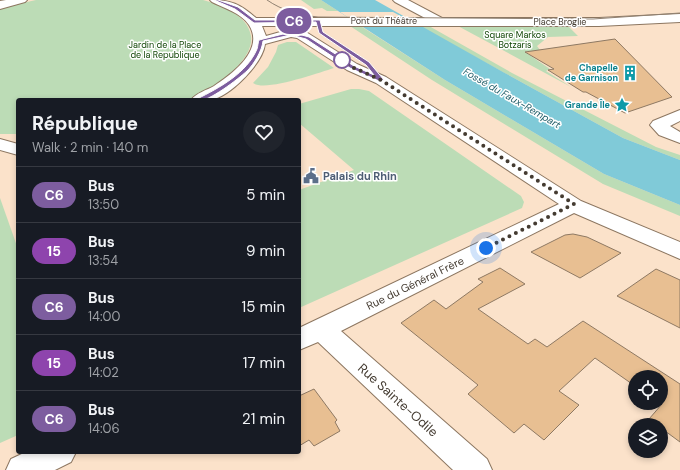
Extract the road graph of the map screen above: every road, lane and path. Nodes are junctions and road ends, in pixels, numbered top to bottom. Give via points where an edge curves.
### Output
1 (21, 0) edge
2 (216, 0) edge
3 (399, 0) edge
4 (0, 5) edge
5 (680, 18) edge
6 (424, 21) joint
7 (441, 21) junction
8 (254, 22) junction
9 (261, 41) junction
10 (235, 79) junction
11 (234, 96) dead end
12 (203, 98) edge
13 (680, 115) edge
14 (680, 138) edge
15 (0, 140) edge
16 (16, 140) edge
17 (0, 144) edge
18 (16, 149) edge
19 (574, 204) junction
20 (680, 251) edge
21 (310, 334) edge
22 (56, 454) edge
23 (22, 470) edge
24 (476, 470) edge

1 - 4 street
2 - 8 street via 236,8
3 - 7 street
5 - 7 street, Place Broglie via 599,22
6 - 7 street, Place Broglie
6 - 8 street, Pont du Théâtre
8 - 9 street via 259,29
9 - 10 street via 254,59
9 - 19 street via 291,33 308,38 352,67 381,80
10 - 11 street
10 - 12 street
13 - 14 street via 659,125 666,132
15 - 16 street
17 - 18 street
19 - 20 street
19 - 21 street, Rue du Général Frère
21 - 24 street, Rue Sainte-Odile
22 - 23 street

